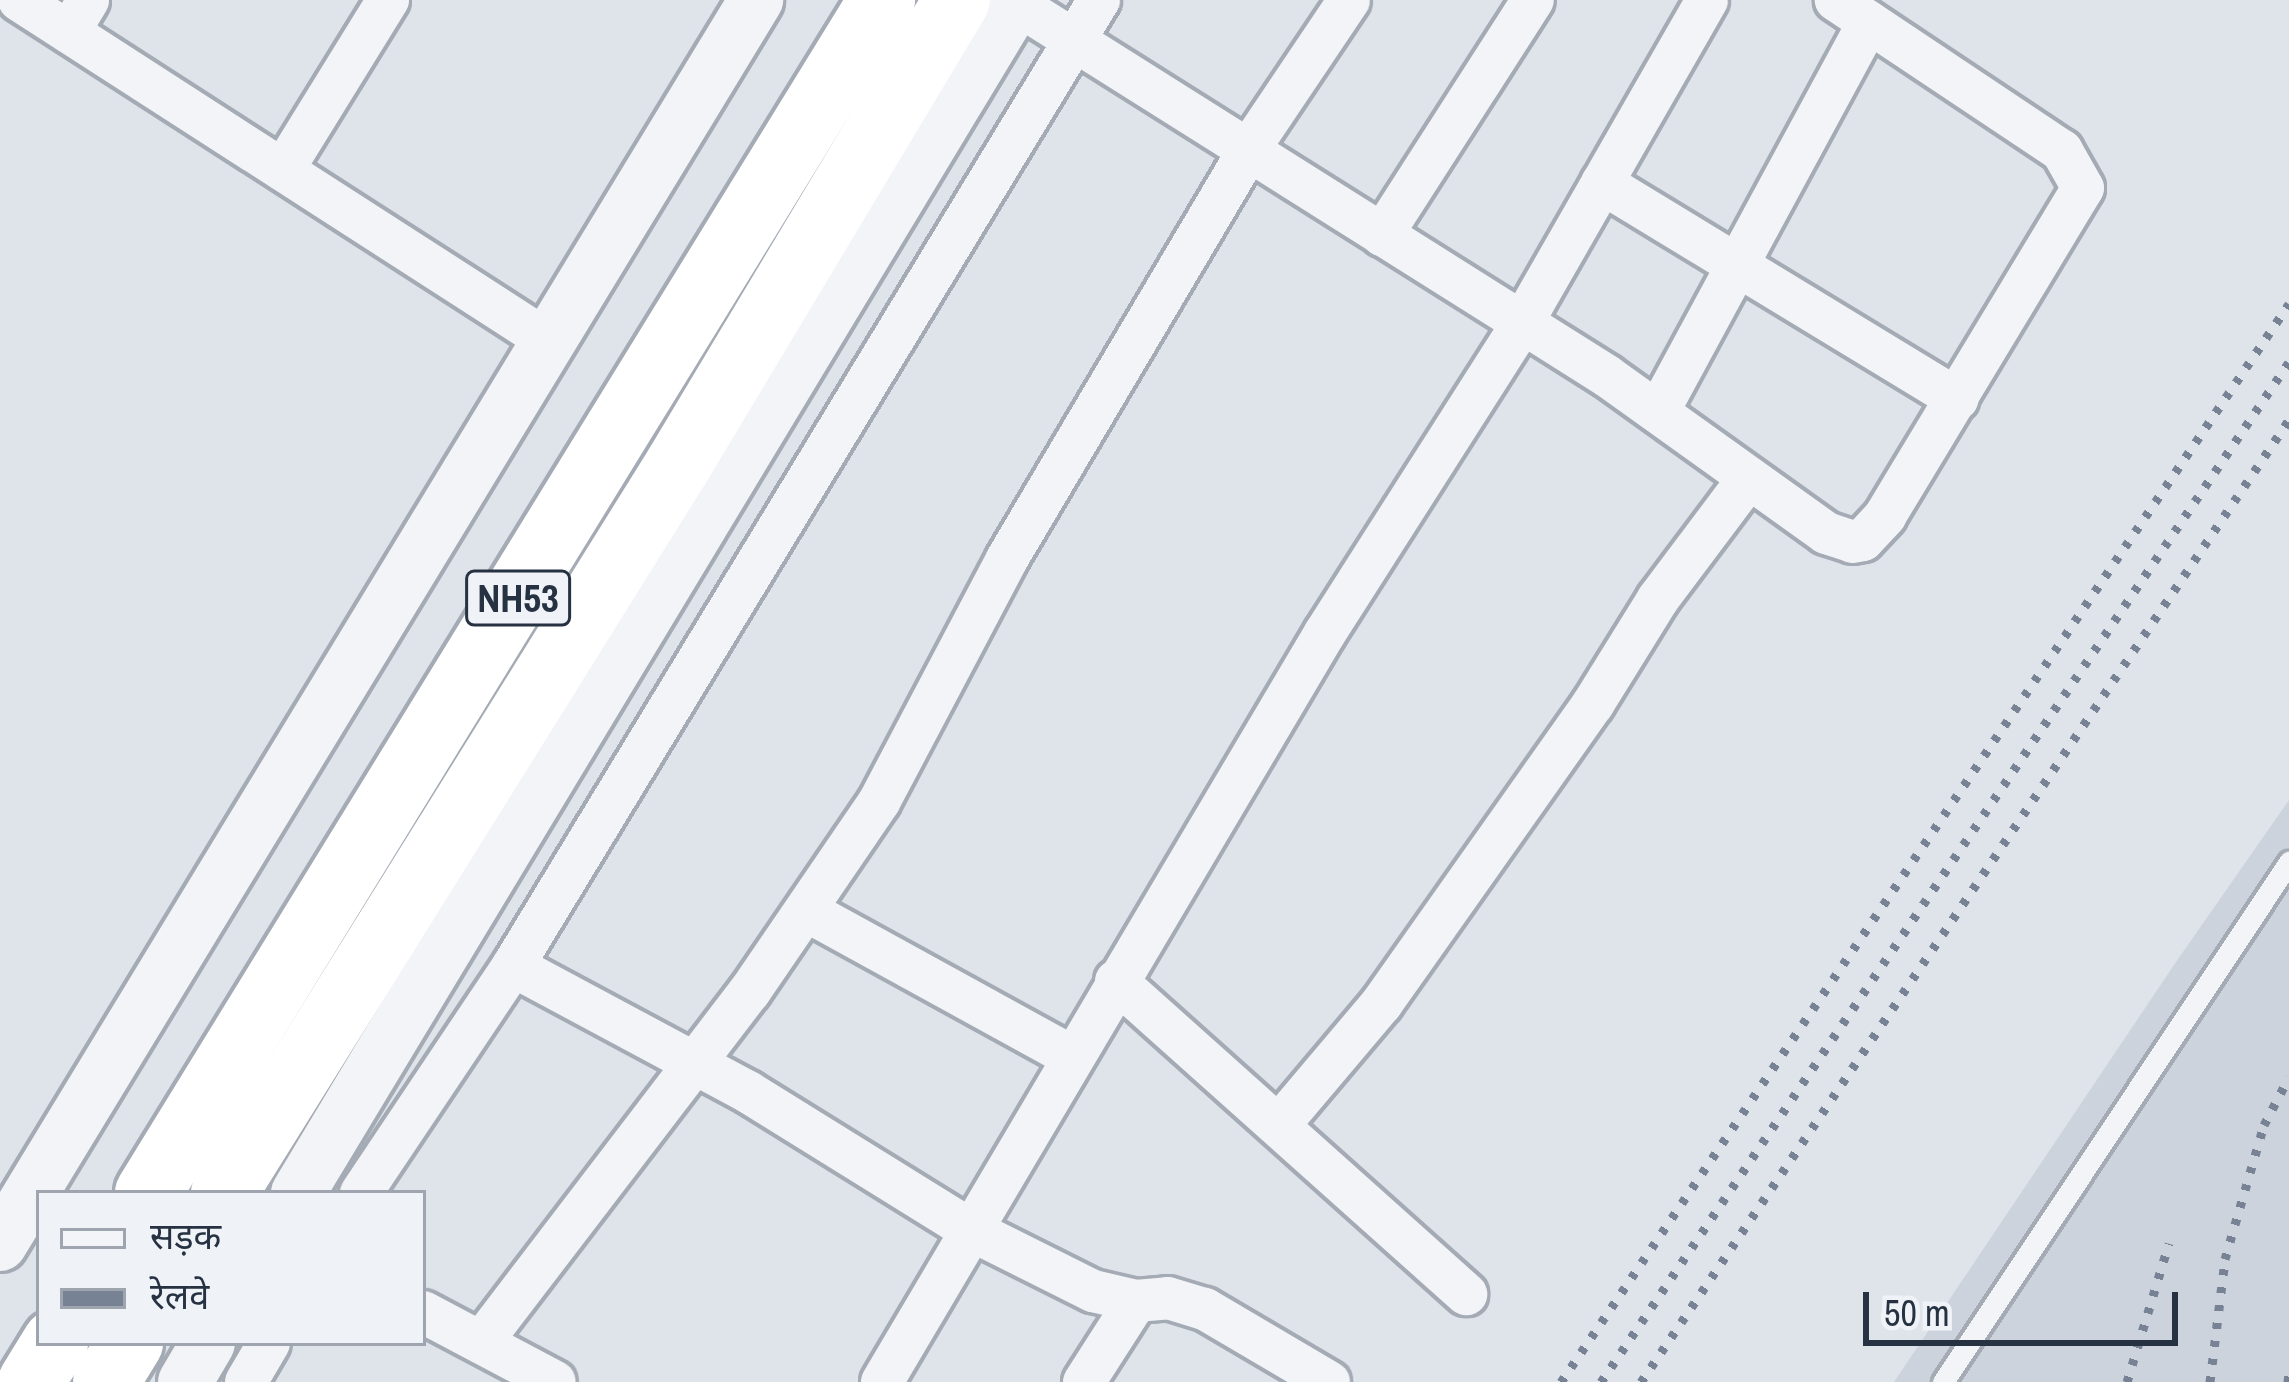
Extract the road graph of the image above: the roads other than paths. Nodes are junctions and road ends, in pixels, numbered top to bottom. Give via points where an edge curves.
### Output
1 (19, 0) edge
2 (388, 0) edge
3 (756, 0) edge
4 (882, 0) edge
5 (1099, 0) edge
6 (1349, 0) edge
7 (1534, 0) edge
8 (1707, 0) edge
9 (996, 1) edge
10 (1853, 11) edge
11 (78, 16) edge
12 (1075, 40) junction
13 (1250, 149) junction
14 (283, 170) junction
15 (1603, 183) junction
16 (1382, 235) junction
17 (1738, 265) junction
18 (1521, 325) junction
19 (545, 339) junction
20 (1957, 399) junction
21 (1658, 412) junction
22 (1749, 478) junction
23 (2289, 862) edge
24 (807, 911) junction
25 (513, 966) junction
26 (1116, 981) junction
27 (1071, 1056) junction
28 (692, 1065) junction
29 (1279, 1125) junction
30 (150, 1190) edge
31 (226, 1190) edge
32 (300, 1190) edge
33 (363, 1190) edge
34 (969, 1229) junction
35 (0, 1244) edge
36 (1466, 1294) dead end
37 (1136, 1301) junction
38 (426, 1313) edge
39 (483, 1340) junction
40 (53, 1346) edge
41 (128, 1346) edge
42 (206, 1346) edge
43 (266, 1346) edge
44 (31, 1382) edge
45 (106, 1382) edge
46 (185, 1382) edge
47 (246, 1382) edge
48 (555, 1382) edge
49 (882, 1382) edge
50 (1084, 1382) edge
51 (1329, 1382) edge
52 (1943, 1382) edge

1 - 11 street
2 - 14 street
3 - 19 street
4 - 30 highway, NH53
5 - 12 street
6 - 13 street
7 - 16 street
8 - 15 street
9 - 12 street
9 - 31 highway, NH53 via 678,465
9 - 32 street
10 - 17 street
10 - 20 street via 2062,151 2083,188
11 - 14 street
12 - 13 street
12 - 25 street
13 - 16 street
13 - 24 street via 1007,560 879,802
14 - 19 street
15 - 17 street
15 - 18 street
16 - 18 street
17 - 20 street
17 - 21 street
18 - 21 street
18 - 26 street
19 - 35 street
20 - 22 street via 1863,540 1826,533
21 - 22 street
22 - 29 street via 1382,1003
23 - 52 lane
24 - 27 street
24 - 28 street
25 - 28 street
25 - 33 street
26 - 27 street
26 - 29 street
27 - 34 street
28 - 34 street
28 - 39 street
29 - 36 street
34 - 37 street via 1093,1292
34 - 49 street
37 - 50 street
37 - 51 street via 1168,1298 1205,1309
38 - 39 street
39 - 48 street
40 - 44 highway
41 - 45 highway
42 - 46 street
43 - 47 street

